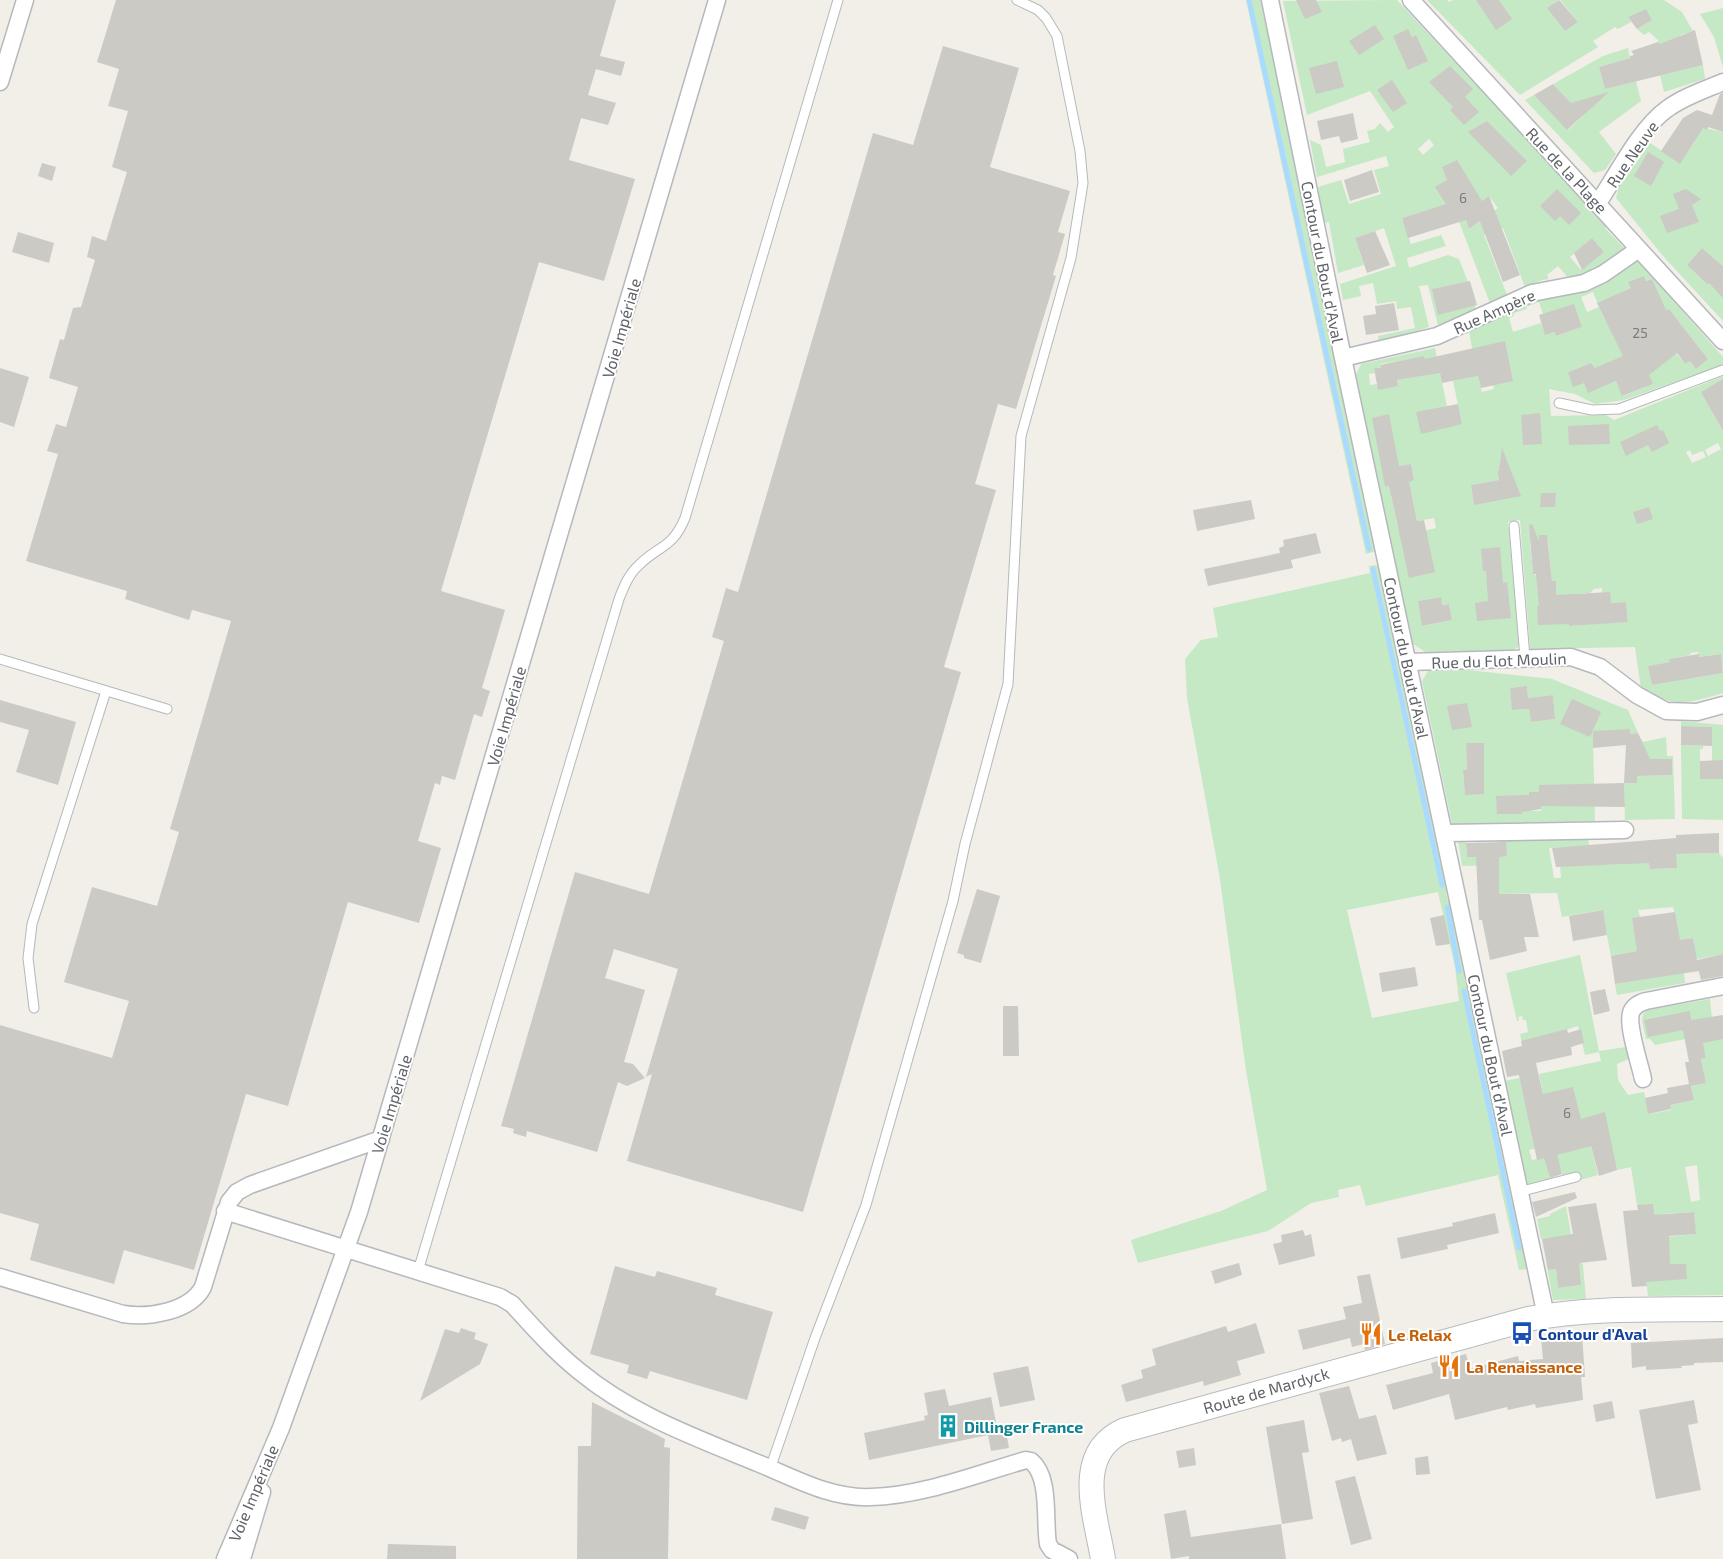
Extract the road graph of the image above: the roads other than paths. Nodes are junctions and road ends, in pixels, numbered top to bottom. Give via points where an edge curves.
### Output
1 (24, 0) edge
2 (717, 0) edge
3 (838, 0) edge
4 (1017, 0) edge
5 (1270, 0) edge
6 (1411, 0) edge
7 (0, 82) edge
8 (1723, 82) edge
9 (1598, 203) junction
10 (1639, 249) junction
11 (1723, 342) edge
12 (1342, 358) junction
13 (1723, 370) edge
14 (1559, 402) dead end
15 (1514, 526) dead end
16 (1525, 658) junction
17 (0, 659) edge
18 (1408, 662) junction
19 (106, 691) junction
20 (1723, 705) edge
21 (167, 709) dead end
22 (1625, 830) dead end
23 (1445, 833) junction
24 (1723, 986) edge
25 (34, 1008) dead end
26 (1643, 1079) dead end
27 (381, 1139) junction
28 (1576, 1177) dead end
29 (1519, 1192) junction
30 (225, 1212) junction
31 (347, 1248) junction
32 (418, 1270) junction
33 (0, 1277) edge
34 (1723, 1310) edge
35 (1546, 1316) junction
36 (281, 1428) junction
37 (770, 1469) junction
38 (225, 1559) edge
39 (242, 1559) edge
40 (1068, 1559) edge
41 (1103, 1559) edge

1 - 7 street
2 - 27 street, Voie Impériale
3 - 32 lane via 680,529 669,544 630,574 619,599
4 - 37 lane via 1038,10 1057,36 1084,183 1071,258 1021,436 1008,684 965,844 952,906 866,1205
5 - 12 street, Contour du Bout d'Aval
6 - 9 street, Rue de la Plage
8 - 9 street, Rue Neuve via 1683,99 1660,114
9 - 10 street, Rue de la Plage
10 - 11 street, Rue de la Plage
10 - 12 street, Rue Ampère via 1584,283 1532,293 1437,336
12 - 18 street, Contour du Bout d'Aval
13 - 14 lane via 1619,409 1592,410
15 - 16 lane
16 - 18 street, Rue du Flot Moulin
16 - 20 street, Rue du Flot Moulin via 1571,657 1592,663 1643,700 1666,711 1697,712
17 - 19 lane
18 - 23 street, Contour du Bout d'Aval
19 - 21 lane
19 - 25 lane via 32,924 28,958
22 - 23 street
23 - 29 street, Contour du Bout d'Aval
24 - 26 street via 1646,1001 1636,1006 1631,1013 1631,1023
27 - 30 street via 242,1188 232,1197
27 - 31 street, Voie Impériale
28 - 29 lane
29 - 35 street, Contour du Bout d'Aval
30 - 31 street
30 - 33 street via 203,1287 196,1297 179,1307 141,1315 123,1314
31 - 32 street
31 - 36 street, Voie Impériale
32 - 37 street via 507,1300 567,1362 617,1399 675,1430
34 - 35 main road, Route de Mardyck via 1628,1310
35 - 41 main road, Route de Mardyck via 1407,1351 1119,1433 1102,1447 1091,1472
36 - 38 street, Voie Impériale
36 - 39 street, Voie Impériale
37 - 40 street via 830,1493 870,1498 913,1492 1031,1461 1042,1480 1048,1544

